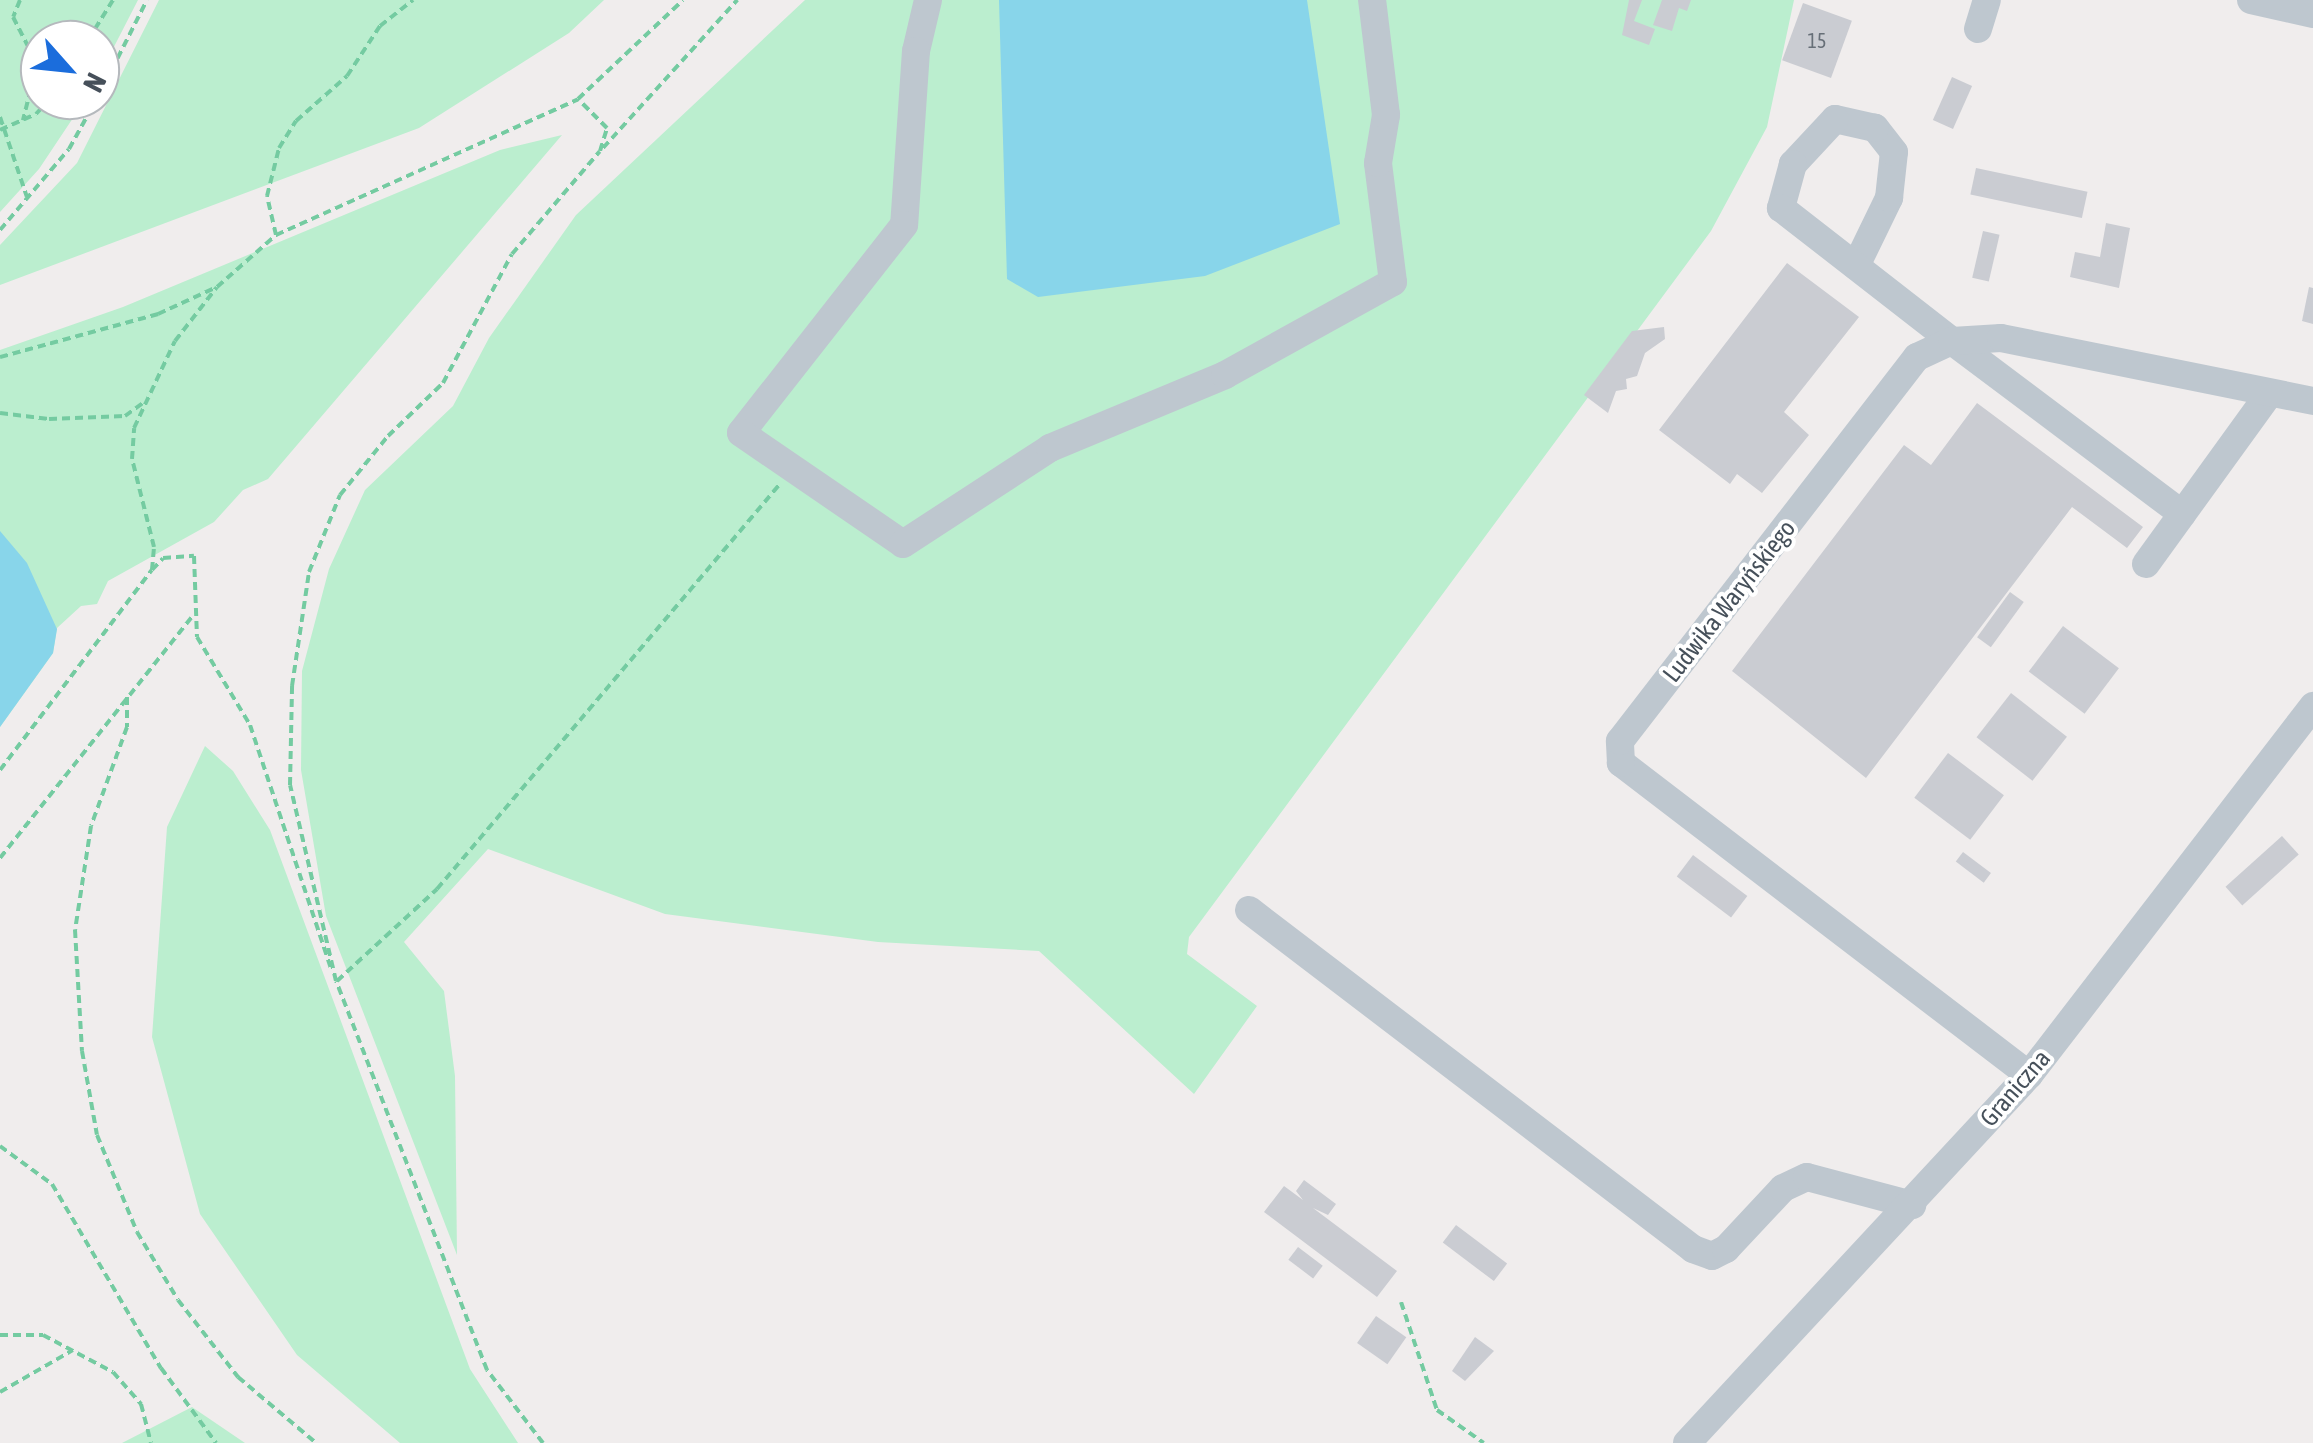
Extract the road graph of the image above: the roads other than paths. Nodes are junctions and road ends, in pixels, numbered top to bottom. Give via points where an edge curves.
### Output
1 (928, 0) edge
2 (1372, 0) edge
3 (1988, 0) edge
4 (2251, 0) edge
5 (2313, 14) edge
6 (1978, 29) dead end
7 (1856, 266) junction
8 (1952, 341) junction
9 (2270, 393) junction
10 (2313, 402) edge
11 (2182, 514) junction
12 (2146, 564) dead end
13 (2313, 706) edge
14 (1249, 910) dead end
15 (2029, 1075) junction
16 (1912, 1204) junction
17 (1687, 1443) edge

1 - 2 street via 916,51 904,224 741,434 903,544 1050,448 1225,375 1394,282 1378,162 1386,114
3 - 6 street
4 - 5 street
7 - 7 street via 1781,208 1793,164 1835,118 1875,128 1894,152 1889,198
7 - 8 street
8 - 9 street, Ludwika Waryńskiego via 2001,338
8 - 11 street
8 - 15 street, Ludwika Waryńskiego via 1917,358 1620,740 1621,763
9 - 10 street, Ludwika Waryńskiego
9 - 11 street
11 - 12 street
13 - 15 street, Graniczna
14 - 16 street via 1693,1249 1712,1256 1726,1249 1783,1188 1807,1177 1824,1176
15 - 16 street, Graniczna
16 - 17 street, Graniczna

